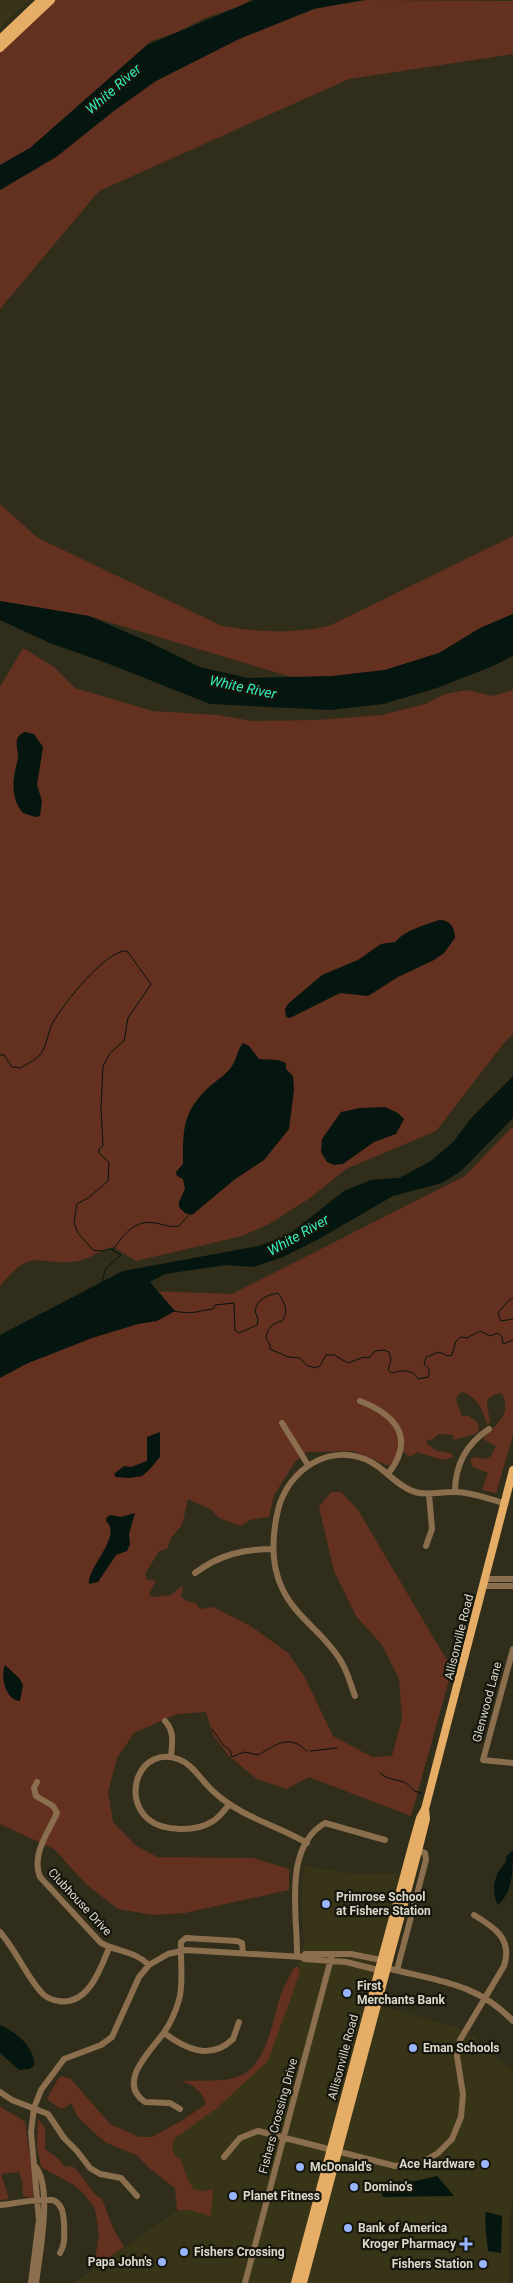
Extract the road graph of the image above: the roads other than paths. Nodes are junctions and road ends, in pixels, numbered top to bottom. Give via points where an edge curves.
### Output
1 (41, 0) edge
2 (51, 0) edge
3 (0, 39) edge
4 (0, 48) edge
5 (360, 1401) dead end
6 (282, 1423) dead end
7 (489, 1429) dead end
8 (308, 1465) junction
9 (513, 1470) edge
10 (388, 1474) junction
11 (455, 1492) junction
12 (429, 1494) junction
13 (504, 1503) junction
14 (426, 1546) dead end
15 (273, 1549) junction
16 (195, 1573) dead end
17 (513, 1579) edge
18 (485, 1583) junction
19 (513, 1586) edge
20 (513, 1649) edge
21 (354, 1696) dead end
22 (165, 1721) dead end
23 (171, 1757) junction
24 (513, 1763) edge
25 (37, 1782) dead end
26 (229, 1805) junction
27 (425, 1809) junction
28 (385, 1840) dead end
29 (307, 1843) junction
30 (418, 1851) junction
31 (474, 1915) dead end
32 (0, 1932) edge
33 (109, 1948) junction
34 (180, 1951) junction
35 (243, 1953) junction
36 (299, 1956) junction
37 (331, 1958) junction
38 (149, 1965) junction
39 (382, 1966) junction
40 (397, 1970) junction
41 (486, 1997) junction
42 (513, 2021) edge
43 (239, 2022) dead end
44 (164, 2033) junction
45 (0, 2092) edge
46 (34, 2108) junction
47 (180, 2109) dead end
48 (284, 2136) junction
49 (337, 2151) junction
50 (224, 2157) dead end
51 (138, 2196) dead end
52 (41, 2201) junction
53 (0, 2205) edge
54 (60, 2253) dead end
55 (30, 2283) edge
56 (36, 2283) edge
57 (245, 2283) edge
58 (295, 2283) edge
59 (303, 2283) edge

1 - 3 main road
2 - 4 main road
5 - 10 street via 385,1413 399,1431 400,1454
6 - 8 street
7 - 11 street via 472,1442 462,1456
8 - 10 street via 330,1457 352,1456 373,1463
8 - 15 street via 292,1480 282,1498
9 - 13 main road, Allisonville Road
10 - 12 street via 413,1492
11 - 12 street
11 - 13 street
12 - 14 street via 432,1529
13 - 18 main road, Allisonville Road
15 - 16 street via 230,1554 210,1562
15 - 21 street via 284,1594 298,1614 340,1658
17 - 18 street
18 - 19 street
18 - 27 main road, Allisonville Road
20 - 24 street, Glenwood Lane via 484,1760
22 - 23 street via 173,1736
23 - 26 street via 186,1763
23 - 26 street via 148,1763 136,1780 137,1802 149,1820 166,1828 200,1827 216,1820
25 - 33 street, Clubhouse Drive via 36,1796 53,1806 57,1813 38,1854 40,1877
26 - 29 street
27 - 30 main road, Allisonville Road via 426,1819
27 - 39 main road, Allisonville Road via 414,1839
28 - 29 street via 325,1824
29 - 36 street via 296,1876
30 - 39 main road, Allisonville Road
30 - 40 street via 426,1854 426,1860
31 - 41 street via 498,1931 507,1949 504,1966
32 - 33 street via 41,1992 56,2001 76,1999 85,1993
33 - 38 street, Clubhouse Drive via 134,1954
34 - 35 street
34 - 35 street via 181,1942 186,1938 239,1941
34 - 38 street
34 - 44 street via 179,2000
35 - 36 street
36 - 37 street via 304,1960
37 - 39 street
37 - 39 street via 355,1954
37 - 48 street, Fishers Crossing Drive
38 - 46 street via 139,1977 112,2037 64,2059 47,2080
39 - 40 street
39 - 49 main road, Allisonville Road
40 - 41 street via 461,1986
41 - 42 street
41 - 49 street via 459,2044 457,2060 462,2112 447,2145 430,2158 408,2166 382,2164
43 - 44 street via 233,2039 213,2051 192,2050
44 - 47 street via 140,2062 136,2088 145,2102 170,2103
45 - 46 street
46 - 51 street via 50,2116 65,2141 92,2170 121,2178
46 - 52 street via 31,2136 34,2165 39,2171
48 - 49 street
48 - 50 street via 250,2133 240,2138
48 - 57 street, Fishers Crossing Drive
49 - 58 main road, Allisonville Road
49 - 59 main road, Allisonville Road
52 - 53 street
52 - 54 street via 54,2201 63,2211 64,2242
52 - 55 street
52 - 56 street via 44,2226

